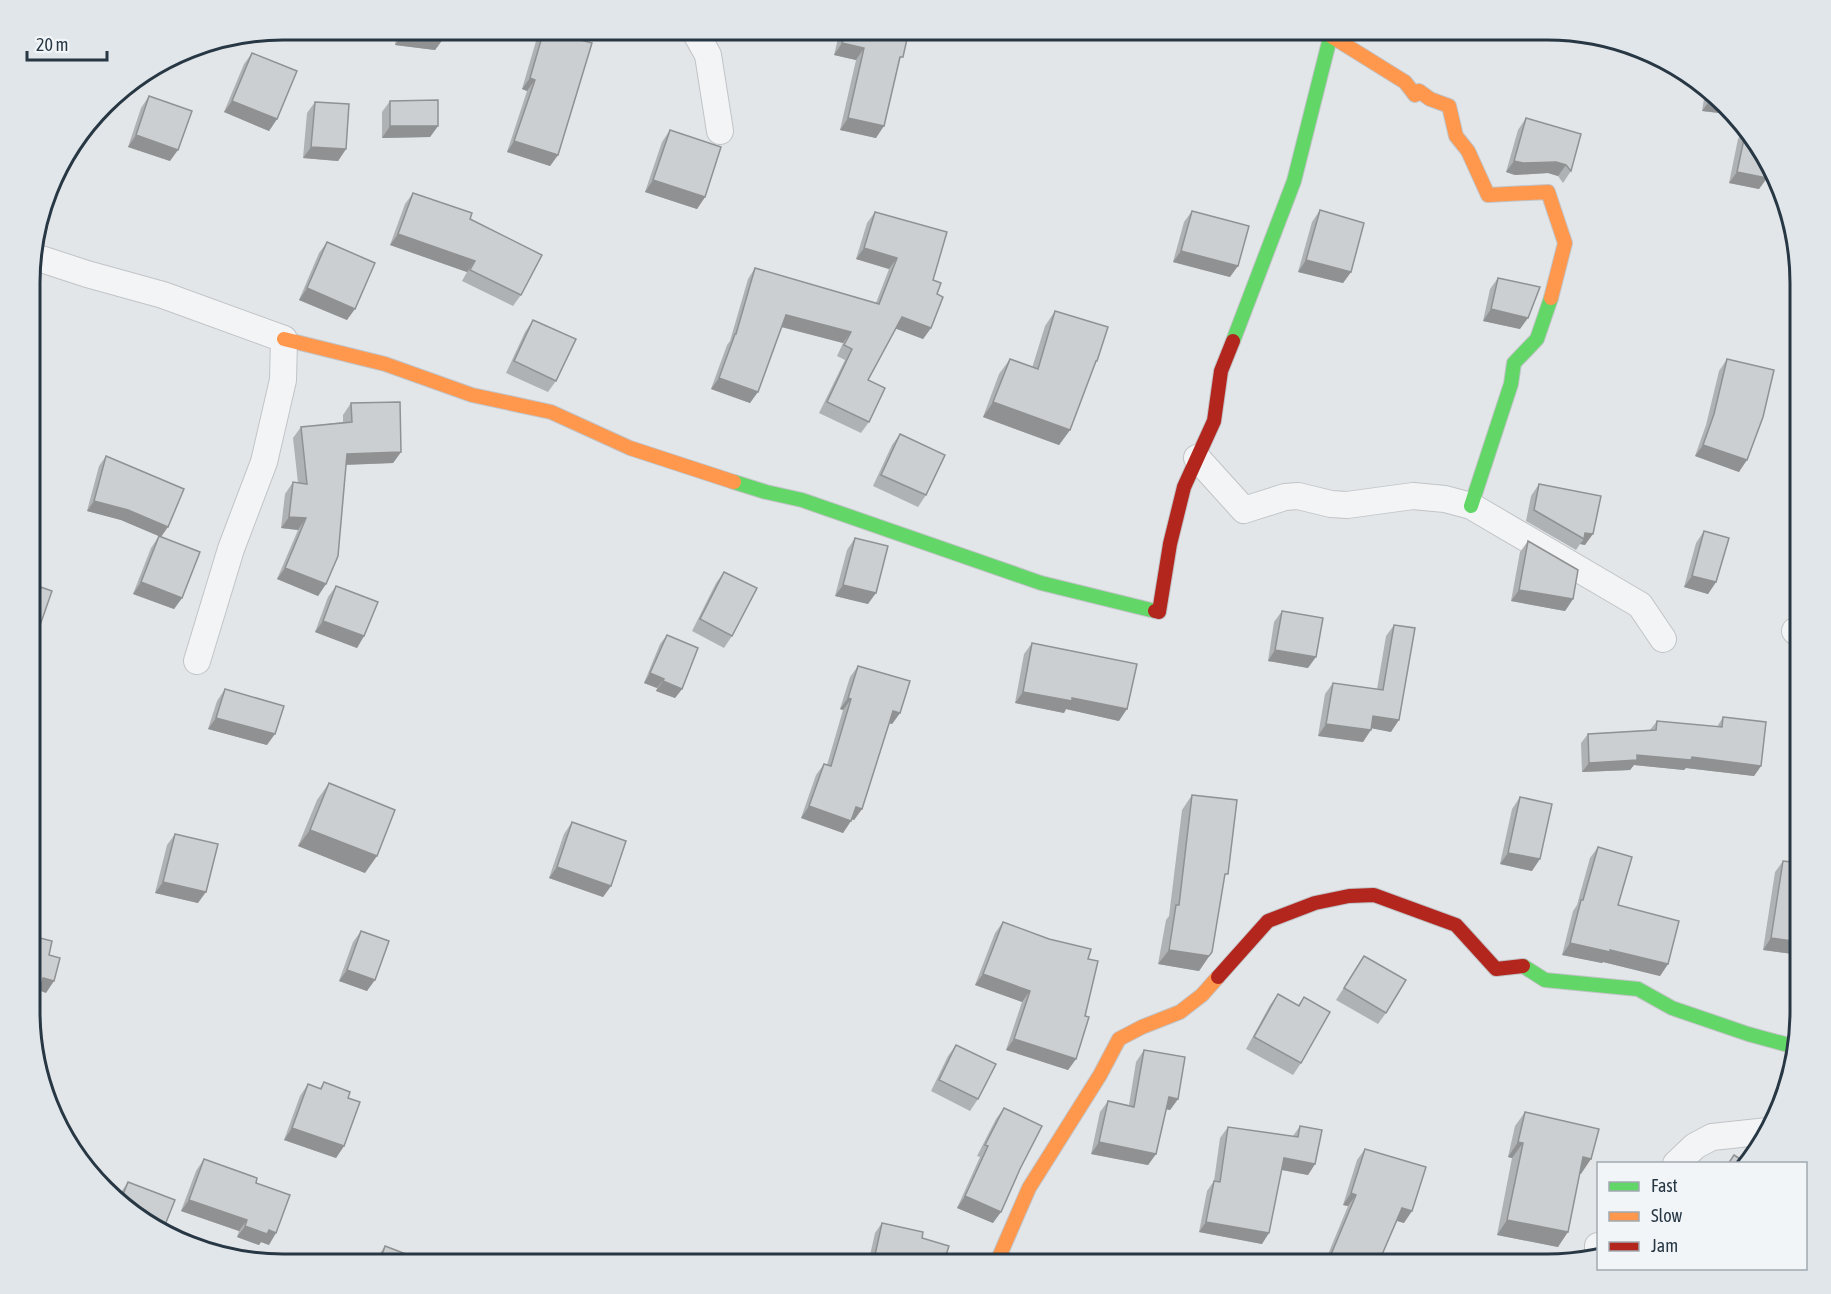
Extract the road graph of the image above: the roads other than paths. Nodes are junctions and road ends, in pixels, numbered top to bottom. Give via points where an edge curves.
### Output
1 (700, 40) edge
2 (1328, 40) edge
3 (1342, 40) edge
4 (720, 131) dead end
5 (42, 259) edge
6 (284, 339) junction
7 (1197, 458) junction
8 (1470, 506) junction
9 (1663, 639) dead end
10 (197, 661) dead end
11 (1788, 1045) edge
12 (1758, 1132) edge
13 (1678, 1162) edge
14 (1000, 1254) edge

1 - 4 street via 708,55
2 - 7 street via 1294,182 1221,371 1214,421
3 - 8 street via 1405,82 1415,95 1419,91 1449,106 1456,136 1468,151 1488,195 1548,192 1564,243 1549,307 1537,339 1514,363 1511,384
5 - 6 street via 163,295
6 - 7 street via 385,364 472,395 551,412 630,448 801,500 1041,583 1159,612 1184,487
6 - 10 street via 283,380 264,462 231,549
7 - 8 street via 1244,510 1298,496 1347,505 1413,496
8 - 9 street via 1640,605
11 - 14 street via 1672,1008 1638,989 1545,980 1523,966 1496,969 1456,925 1374,896 1315,903 1268,921 1202,995 1180,1012 1119,1039 1029,1188
12 - 13 street via 1712,1137

